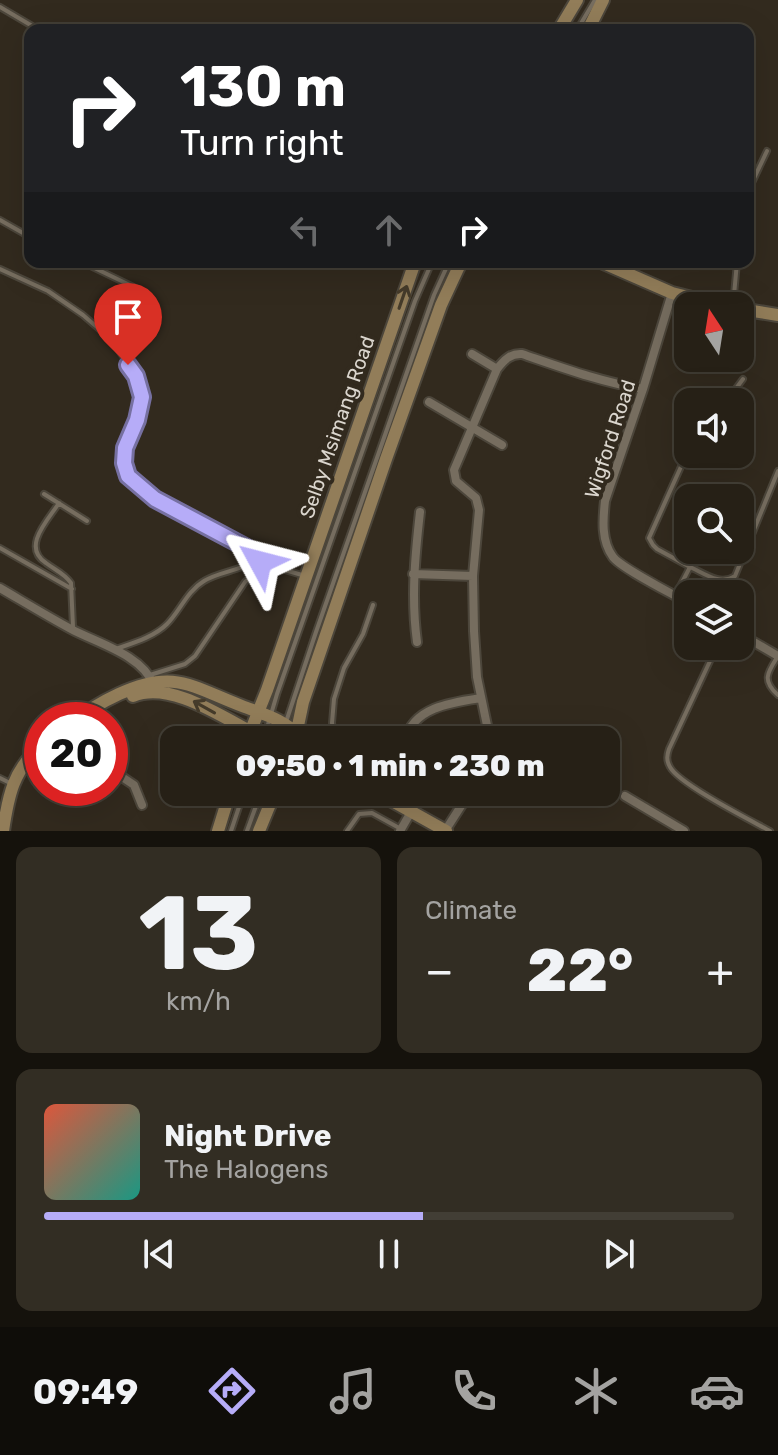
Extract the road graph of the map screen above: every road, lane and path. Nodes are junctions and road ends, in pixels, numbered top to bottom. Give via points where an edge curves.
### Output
1 (577, 0) edge
2 (595, 0) edge
3 (603, 0) edge
4 (0, 7) edge
5 (29, 24) edge
6 (563, 24) edge
7 (581, 24) edge
8 (591, 24) edge
9 (767, 151) dead end
10 (754, 178) edge
11 (0, 220) edge
12 (24, 234) edge
13 (94, 268) edge
14 (413, 268) edge
15 (429, 268) edge
16 (446, 268) edge
17 (458, 268) edge
18 (618, 268) edge
19 (736, 268) edge
20 (0, 269) edge
21 (734, 292) edge
22 (672, 293) joint
23 (754, 311) edge
24 (778, 315) edge
25 (472, 354) dead end
26 (122, 356) junction
27 (497, 369) junction
28 (743, 379) dead end
29 (736, 388) edge
30 (643, 389) junction
31 (429, 402) dead end
32 (472, 426) junction
33 (502, 445) dead end
34 (680, 468) edge
35 (778, 471) edge
36 (44, 494) dead end
37 (59, 503) junction
38 (420, 512) dead end
39 (87, 521) dead end
40 (0, 548) edge
41 (256, 559) junction
42 (264, 564) junction
43 (690, 567) junction
44 (413, 574) junction
45 (307, 576) junction
46 (473, 576) junction
47 (683, 580) edge
48 (0, 588) edge
49 (72, 589) junction
50 (674, 595) edge
51 (373, 605) dead end
52 (73, 630) junction
53 (417, 642) dead end
54 (754, 642) edge
55 (114, 650) junction
56 (778, 656) edge
57 (710, 660) edge
58 (152, 682) junction
59 (778, 695) edge
60 (481, 698) junction
61 (103, 702) edge
62 (257, 712) junction
63 (270, 718) junction
64 (286, 724) joint
65 (233, 726) edge
66 (252, 726) edge
67 (268, 726) edge
68 (300, 726) edge
69 (333, 726) edge
70 (412, 726) edge
71 (487, 726) edge
72 (24, 766) edge
73 (0, 778) edge
74 (128, 781) edge
75 (13, 784) junction
76 (625, 796) dead end
77 (142, 805) dead end
78 (226, 806) edge
79 (239, 806) edge
80 (256, 806) edge
81 (269, 806) edge
82 (400, 806) edge
83 (461, 806) edge
84 (411, 812) junction
85 (667, 827) edge
86 (401, 830) edge
87 (3, 831) edge
88 (218, 831) edge
89 (231, 831) edge
90 (247, 831) edge
91 (259, 831) edge
92 (347, 831) edge
93 (446, 831) edge
94 (684, 831) edge
95 (770, 831) edge

1 - 6 main road
2 - 7 lane
3 - 8 main road
4 - 5 lane
9 - 10 lane
11 - 12 lane
13 - 26 lane via 148,297 151,310
45 -> 14 main road, Selby Msimang Road
15 - 63 lane
16 - 64 lane
17 - 68 main road via 386,459 303,702
18 - 22 main road
19 - 21 lane
20 - 26 lane via 48,291 83,315 108,335
22 - 30 street, Wigford Road
23 - 24 main road
25 - 27 street
26 - 41 lane via 142,397 125,448 128,476 155,499 247,548
27 - 30 street via 506,358 522,354 587,377
27 - 32 street
28 - 29 lane
30 - 50 street, Wigford Road via 605,501 605,536 614,558
31 - 32 street
32 - 33 street
32 - 46 street via 454,470 456,481 479,504
34 - 43 lane via 649,538 657,549
35 - 43 lane via 735,576 718,580
36 - 37 lane
37 - 39 lane
37 - 49 lane via 35,546 40,559 67,577
38 - 44 street
40 - 49 lane
41 - 42 lane
41 - 55 lane via 204,581 164,628
42 - 45 lane
42 - 58 lane via 245,582 195,656
43 - 47 lane
44 - 46 street
44 - 53 street
45 - 62 main road, Selby Msimang Road
46 - 60 street
48 - 52 street
49 - 52 lane
51 - 69 lane via 344,668
52 - 55 street
54 - 56 street
55 - 58 street
56 - 59 lane via 767,680
57 - 95 lane via 669,749 669,766 726,808
58 - 61 main road
58 - 62 main road via 199,688
65 -> 58 main road
60 - 70 street via 430,710
60 - 71 street
62 - 63 main road
62 - 66 main road, Selby Msimang Road
63 - 64 main road
63 - 67 lane
72 - 75 main road
73 - 75 lane
74 - 77 street
75 - 87 main road
76 - 85 street
78 - 88 main road
79 - 89 lane
80 - 90 lane
81 - 91 main road
82 - 84 main road
83 - 93 street
84 - 86 street
84 - 93 main road
85 - 94 street
86 - 92 lane via 368,812 359,814

